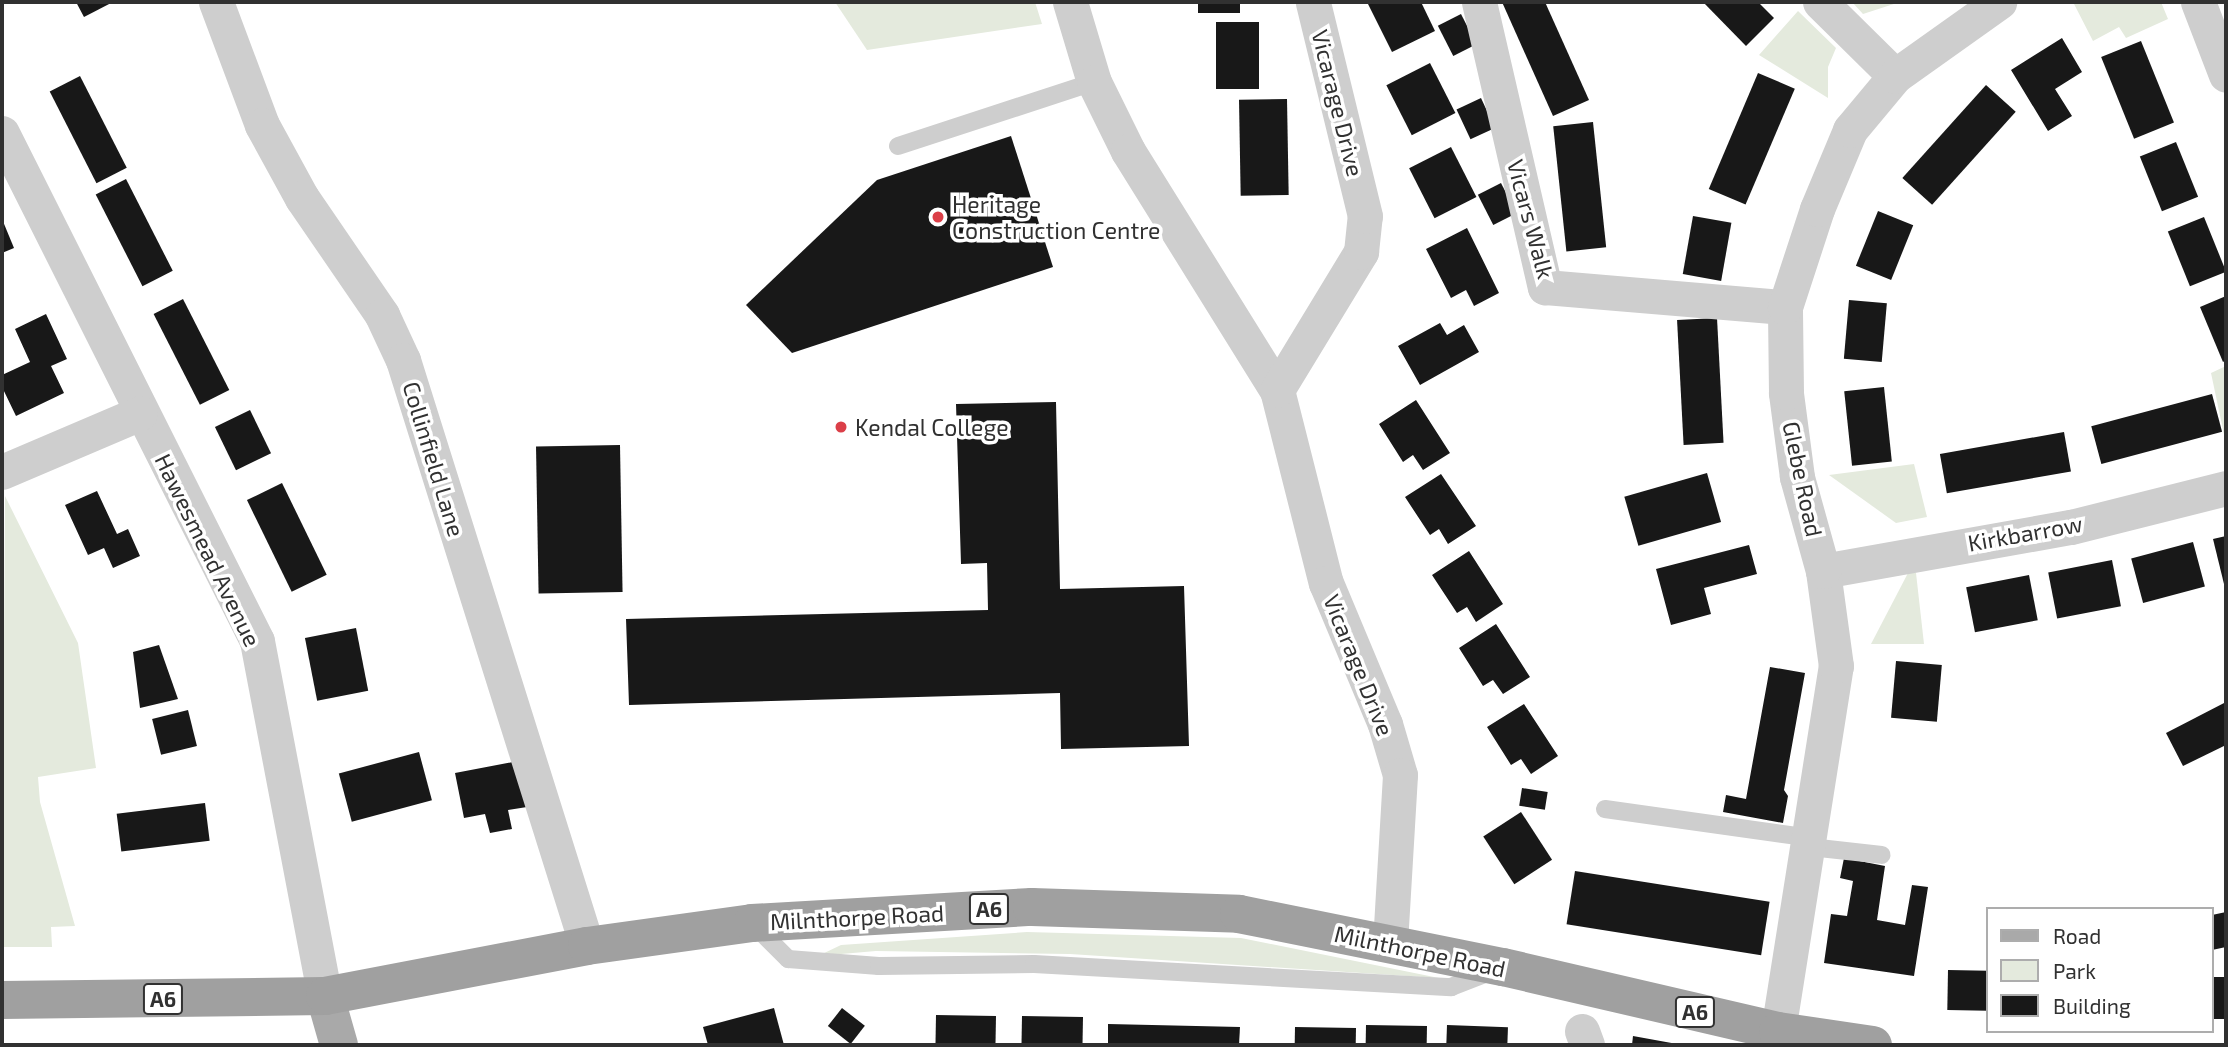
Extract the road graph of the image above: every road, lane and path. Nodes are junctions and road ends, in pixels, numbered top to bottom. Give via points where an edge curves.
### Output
1 (216, 2) edge
2 (1070, 2) edge
3 (1313, 2) edge
4 (1479, 2) edge
5 (1819, 2) edge
6 (1999, 2) edge
7 (2198, 2) edge
8 (2226, 75) edge
9 (1895, 76) junction
10 (1094, 82) junction
11 (4, 142) edge
12 (898, 146) dead end
13 (1785, 307) junction
14 (1277, 390) junction
15 (140, 413) junction
16 (2, 472) edge
17 (2226, 488) edge
18 (1823, 571) junction
19 (1605, 809) dead end
20 (1810, 842) junction
21 (1882, 855) dead end
22 (752, 923) junction
23 (1390, 944) junction
24 (587, 946) junction
25 (1503, 967) junction
26 (325, 996) junction
27 (2, 1000) edge
28 (1778, 1031) junction
29 (339, 1045) edge
30 (1873, 1045) edge

1 - 24 street, Collinfield Lane via 262,125 302,198 382,315 402,360
2 - 10 street, Vicarage Drive
3 - 14 street, Vicarage Drive via 1365,216 1361,251
4 - 13 street, Vicars Walk via 1545,287
5 - 9 street
6 - 9 street, Glebe Road
7 - 8 street
9 - 13 street, Glebe Road via 1850,130 1817,209
10 - 12 lane
10 - 14 street, Vicarage Drive via 1128,151
11 - 15 street, Hawesmead Avenue
13 - 18 street, Glebe Road via 1786,393 1797,477
14 - 23 street, Vicarage Drive via 1325,583 1385,724 1400,775
15 - 16 street
15 - 26 street, Hawesmead Avenue via 257,641
17 - 18 street, Kirkbarrow via 2071,527
18 - 20 street, Glebe Road via 1836,666
19 - 20 lane
20 - 21 lane
20 - 28 street, Glebe Road
22 - 23 highway, Milnthorpe Road / A6 via 1032,907 1239,914
22 - 24 highway, Milnthorpe Road / A6
22 - 25 lane via 788,959 879,966 1034,964 1451,987
23 - 25 highway, Milnthorpe Road / A6
24 - 26 highway, Milnthorpe Road / A6
25 - 28 highway, Milnthorpe Road / A6
26 - 27 highway, Milnthorpe Road / A6
26 - 29 main road
28 - 30 highway, Milnthorpe Road / A6

